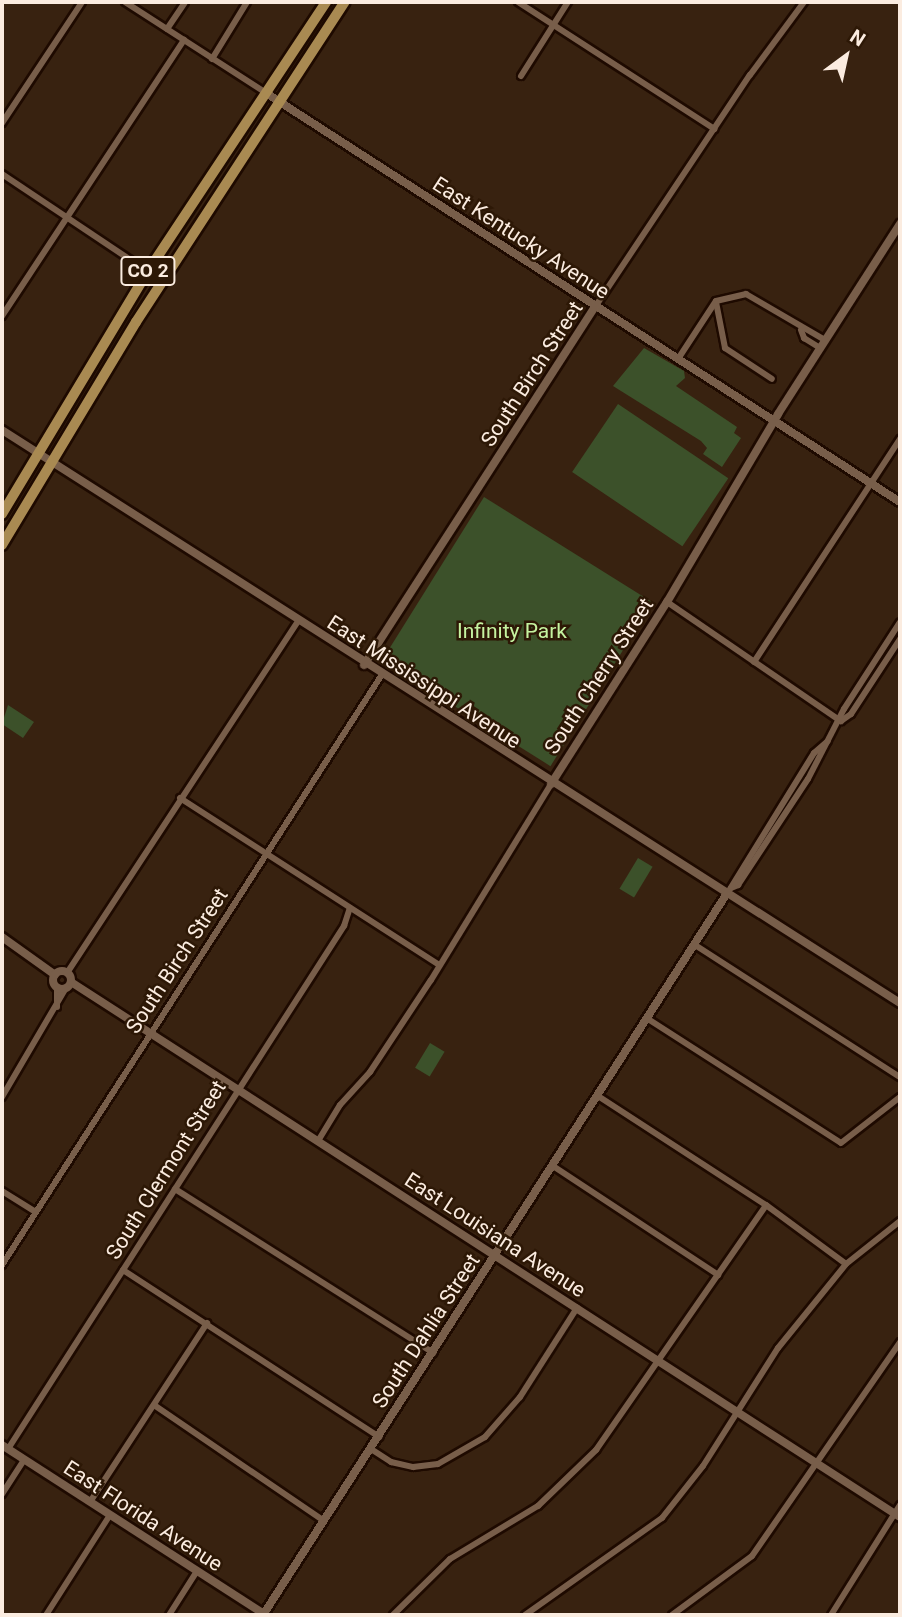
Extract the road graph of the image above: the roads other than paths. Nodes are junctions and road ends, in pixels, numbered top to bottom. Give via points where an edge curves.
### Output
1 (82, 2) edge
2 (125, 2) edge
3 (186, 2) edge
4 (247, 2) edge
5 (326, 2) edge
6 (345, 2) edge
7 (518, 2) edge
8 (568, 2) edge
9 (804, 2) edge
10 (554, 25) junction
11 (167, 29) junction
12 (184, 40) junction
13 (212, 59) junction
14 (521, 76) dead end
15 (266, 93) junction
16 (280, 103) junction
17 (2, 123) edge
18 (714, 129) junction
19 (2, 174) edge
20 (66, 217) junction
21 (900, 224) edge
22 (148, 271) junction
23 (162, 281) junction
24 (716, 301) junction
25 (596, 307) junction
26 (2, 316) edge
27 (823, 344) junction
28 (678, 359) junction
29 (772, 379) dead end
30 (773, 421) junction
31 (2, 430) edge
32 (900, 439) edge
33 (40, 454) junction
34 (54, 463) junction
35 (871, 483) junction
36 (900, 502) edge
37 (2, 514) edge
38 (2, 545) edge
39 (667, 603) junction
40 (298, 622) junction
41 (900, 622) edge
42 (900, 639) edge
43 (754, 662) junction
44 (364, 664) junction
45 (381, 676) junction
46 (841, 720) junction
47 (551, 783) junction
48 (180, 798) junction
49 (267, 854) junction
50 (729, 891) junction
51 (350, 908) junction
52 (2, 937) edge
53 (695, 945) junction
54 (439, 965) junction
55 (67, 973) junction
56 (55, 975) junction
57 (65, 986) junction
58 (900, 1003) edge
59 (648, 1019) junction
60 (151, 1034) junction
61 (900, 1077) edge
62 (238, 1090) junction
63 (598, 1096) junction
64 (2, 1097) edge
65 (900, 1097) edge
66 (317, 1141) junction
67 (553, 1166) junction
68 (175, 1189) junction
69 (2, 1191) edge
70 (766, 1205) junction
71 (35, 1212) junction
72 (900, 1221) edge
73 (496, 1256) junction
74 (846, 1264) junction
75 (2, 1265) edge
76 (123, 1270) junction
77 (718, 1275) junction
78 (577, 1308) junction
79 (207, 1323) junction
80 (900, 1342) edge
81 (433, 1353) junction
82 (659, 1361) junction
83 (154, 1405) junction
84 (737, 1411) junction
85 (379, 1437) junction
86 (5, 1447) edge
87 (371, 1449) junction
88 (24, 1460) junction
89 (816, 1462) junction
90 (2, 1494) edge
91 (90, 1502) junction
92 (900, 1505) edge
93 (110, 1515) junction
94 (897, 1515) edge
95 (324, 1521) junction
96 (197, 1571) junction
97 (46, 1615) edge
98 (169, 1615) edge
99 (264, 1615) edge
100 (393, 1615) edge
101 (525, 1615) edge
102 (673, 1615) edge
103 (831, 1615) edge

1 - 17 street
2 - 11 street, East Kentucky Avenue
3 - 11 street
4 - 13 street
5 - 15 main road, CO 2
6 - 16 main road, CO 2
7 - 10 street
8 - 10 street
9 - 18 street, South Birch Street
10 - 14 street
10 - 18 street
11 - 12 street, East Kentucky Avenue
12 - 13 street, East Kentucky Avenue
12 - 20 street
13 - 15 street, East Kentucky Avenue
15 - 16 street, East Kentucky Avenue
15 - 22 main road, CO 2
16 - 23 main road, CO 2
16 - 25 street, East Kentucky Avenue
18 - 25 street, South Birch Street
19 - 20 street
20 - 22 street
20 - 26 street
21 - 27 street, South Cherry Street
22 - 23 street
22 - 33 main road, CO 2
23 - 34 main road, CO 2
24 - 27 street via 746,294 802,330 804,338
24 - 28 street
24 - 29 street via 725,348
25 - 28 street, East Kentucky Avenue
25 - 44 street, South Birch Street
27 - 30 street, South Cherry Street
28 - 30 street, East Kentucky Avenue
30 - 35 street, East Kentucky Avenue
30 - 39 street, South Cherry Street
31 - 33 street, East Mississippi Avenue
32 - 35 street
33 - 34 street, East Mississippi Avenue
33 - 37 main road, CO 2
34 - 38 main road, CO 2
34 - 40 street, East Mississippi Avenue
35 - 36 street, East Kentucky Avenue
35 - 43 street
39 - 43 street
39 - 47 street, South Cherry Street
40 - 44 street, East Mississippi Avenue
40 - 48 street
41 - 46 street, South Dahlia Street
42 - 46 street, South Dahlia Street via 851,714
43 - 46 street
44 - 45 street, East Mississippi Avenue
45 - 47 street, East Mississippi Avenue
45 - 49 street, South Birch Street
46 - 50 street, South Dahlia Street via 774,832 738,885
47 - 50 street, East Mississippi Avenue
47 - 54 street, South Cherry Street
48 - 49 street
48 - 55 street
49 - 51 street
49 - 60 street, South Birch Street
50 - 53 street, South Dahlia Street
50 - 58 street, East Mississippi Avenue
51 - 54 street
51 - 62 street, South Clermont Street via 344,926
52 - 56 street
53 - 59 street, South Dahlia Street
53 - 61 street
54 - 66 street, South Cherry Street via 370,1072 340,1105
55 - 56 street
55 - 57 street
56 - 57 street
57 - 60 street, East Louisiana Avenue
57 - 64 street
59 - 63 street, South Dahlia Street
59 - 65 street via 841,1143
60 - 62 street, East Louisiana Avenue
60 - 71 street, South Birch Street
62 - 66 street, East Louisiana Avenue
62 - 68 street, South Clermont Street
63 - 67 street, South Dahlia Street
63 - 70 street
66 - 73 street, East Louisiana Avenue
67 - 73 street, South Dahlia Street
67 - 77 street
68 - 76 street, South Clermont Street
68 - 81 street
69 - 71 street
70 - 74 street
70 - 77 street
71 - 75 street, South Birch Street
72 - 74 street
73 - 78 street, East Louisiana Avenue
73 - 81 street, South Dahlia Street
74 - 84 street via 778,1348
76 - 79 street
76 - 86 street, South Clermont Street
77 - 82 street
78 - 82 street, East Louisiana Avenue
78 - 87 street via 520,1397 485,1437 438,1464 413,1467 391,1462
79 - 83 street
79 - 85 street
80 - 89 street
81 - 85 street, South Dahlia Street
82 - 84 street, East Louisiana Avenue
82 - 100 street via 596,1450 538,1506 450,1559
83 - 91 street
83 - 95 street
84 - 89 street, East Louisiana Avenue
84 - 101 street via 662,1518
85 - 87 street, South Dahlia Street
86 - 88 street, East Florida Avenue
87 - 95 street, South Dahlia Street
88 - 90 street
88 - 91 street, East Florida Avenue
89 - 94 street, East Louisiana Avenue
89 - 102 street via 752,1556
91 - 93 street, East Florida Avenue
92 - 94 street
93 - 96 street, East Florida Avenue
93 - 97 street
94 - 103 street
95 - 99 street, South Dahlia Street
96 - 98 street
96 - 99 street, East Florida Avenue

